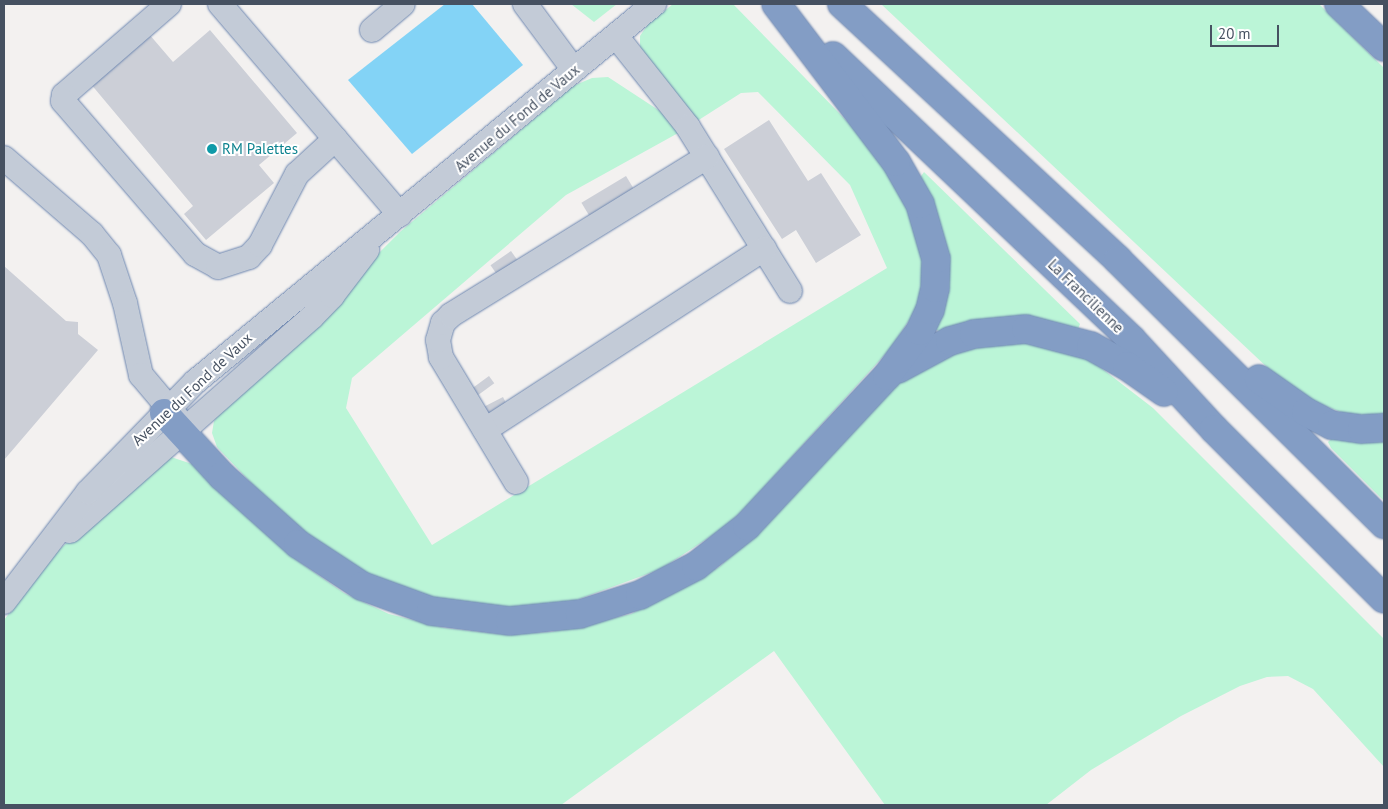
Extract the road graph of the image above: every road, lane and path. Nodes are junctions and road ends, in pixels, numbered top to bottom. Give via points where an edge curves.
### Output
1 (169, 4) edge
2 (220, 4) edge
3 (404, 4) edge
4 (525, 4) edge
5 (654, 4) edge
6 (776, 4) edge
7 (842, 4) edge
8 (1339, 4) edge
9 (372, 30) dead end
10 (616, 36) junction
11 (1384, 47) edge
12 (574, 70) junction
13 (335, 139) junction
14 (706, 157) junction
15 (4, 158) edge
16 (400, 215) junction
17 (764, 249) junction
18 (1118, 260) junction
19 (790, 291) dead end
20 (887, 376) junction
21 (174, 420) junction
22 (1384, 428) edge
23 (1214, 429) junction
24 (485, 430) junction
25 (516, 482) dead end
26 (1384, 524) edge
27 (1384, 599) edge
28 (4, 602) edge

1 - 13 street via 64,95 63,101 195,254 218,266 249,257 260,245 297,174
2 - 13 street
3 - 9 street
4 - 12 street
5 - 10 street, Avenue du Fond de Vaux
6 - 20 highway via 896,162 920,204 931,232 936,259 930,310 908,350
6 - 23 highway, La Francilienne via 1132,340
7 - 18 highway
8 - 11 highway
10 - 12 street, Avenue du Fond de Vaux
10 - 14 street via 688,127
12 - 16 street, Avenue du Fond de Vaux
13 - 16 street
14 - 17 street
14 - 24 street via 443,323 438,340 441,357
15 - 21 street via 92,234 105,250 123,295 141,375
16 - 21 street, Avenue du Fond de Vaux via 379,232 338,289 312,317
17 - 19 street
17 - 24 street
18 - 22 highway via 1274,391 1306,412 1332,425
18 - 26 highway
20 - 21 highway via 747,526 696,566 640,595 580,614 542,620 502,620 431,611 362,586 330,568 265,517
20 - 23 highway via 923,353 974,334 1026,329 1048,332 1091,346 1127,366
21 - 28 street, Avenue du Fond de Vaux via 29,570
23 - 27 highway, La Francilienne
24 - 25 street

